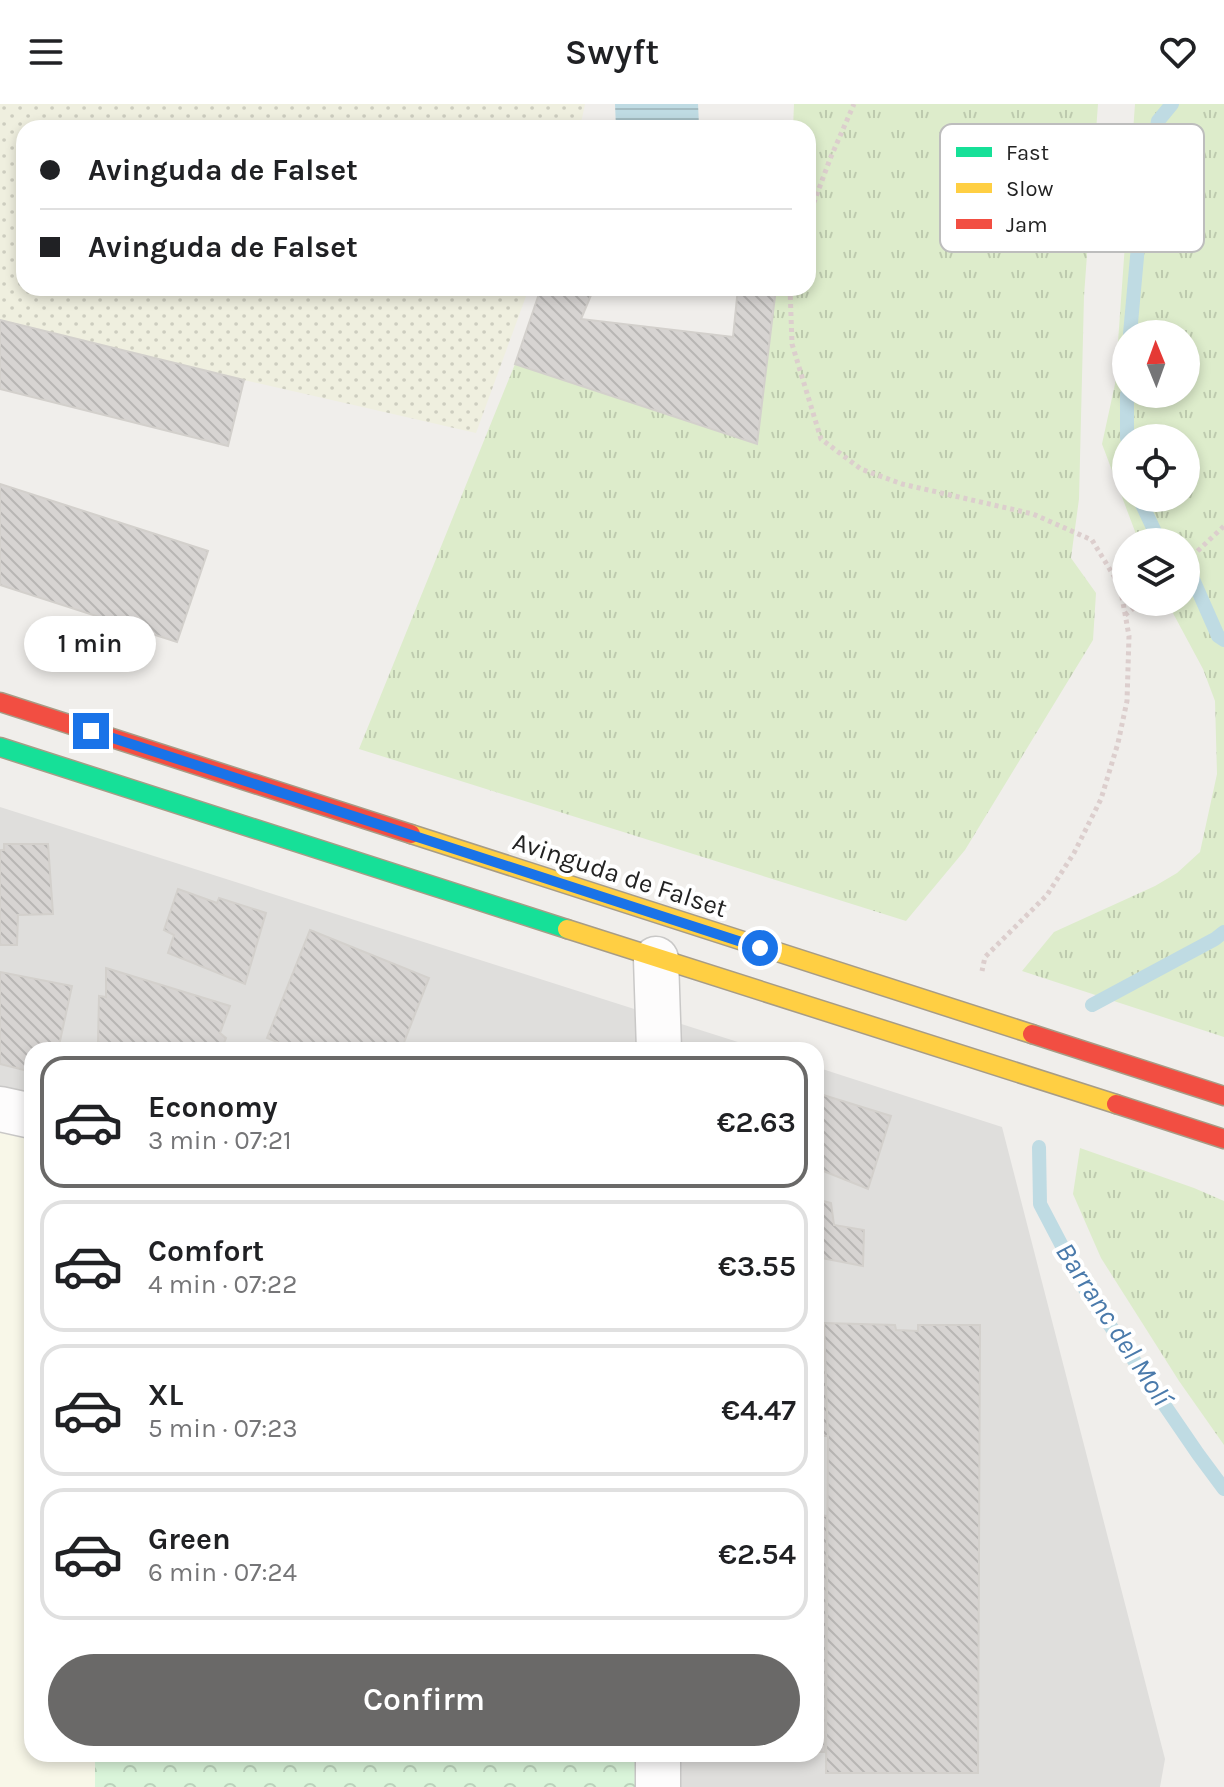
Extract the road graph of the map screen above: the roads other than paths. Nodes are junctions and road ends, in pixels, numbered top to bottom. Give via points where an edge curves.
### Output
1 (0, 702) edge
2 (0, 747) edge
3 (656, 959) junction
4 (659, 1042) edge
5 (1224, 1096) edge
6 (0, 1109) edge
7 (24, 1114) edge
8 (1224, 1139) edge
9 (658, 1762) edge
10 (658, 1787) edge

1 - 5 main road, Avinguda de Falset
2 - 3 main road
3 - 4 street
3 - 8 main road
6 - 7 street
9 - 10 street

